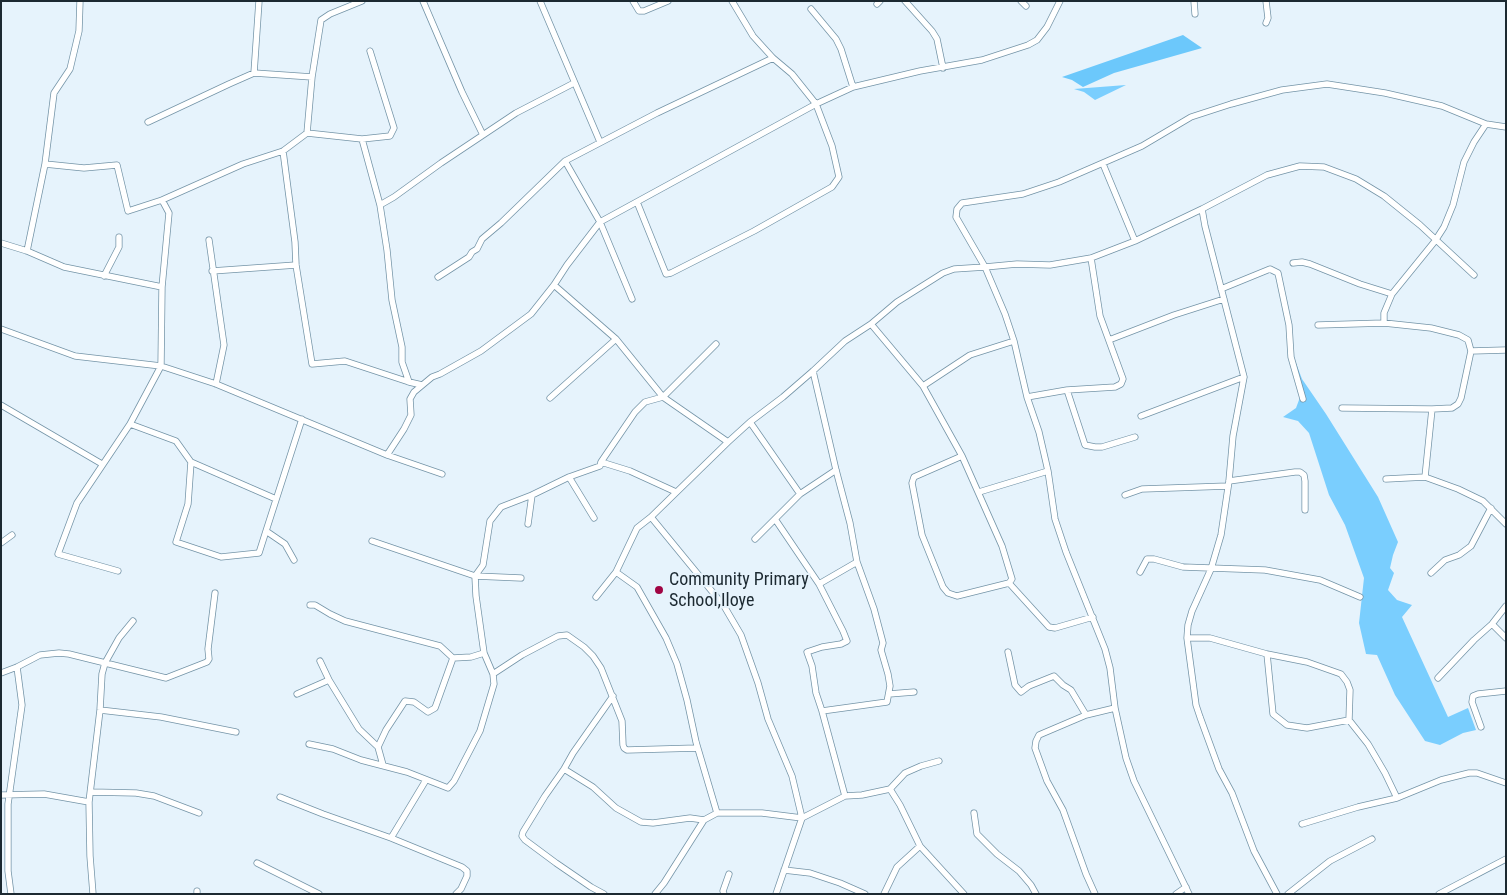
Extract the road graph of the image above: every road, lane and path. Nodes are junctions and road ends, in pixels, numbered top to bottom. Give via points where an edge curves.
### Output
1 (80, 1) edge
2 (259, 1) edge
3 (362, 1) edge
4 (422, 1) edge
5 (540, 1) edge
6 (633, 1) edge
7 (668, 1) edge
8 (732, 1) edge
9 (904, 1) edge
10 (1060, 1) edge
11 (1194, 1) edge
12 (1266, 1) edge
13 (811, 8) dead end
14 (1195, 14) dead end
15 (1266, 23) dead end
16 (370, 51) dead end
17 (773, 58) junction
18 (943, 68) junction
19 (254, 74) junction
20 (312, 76) junction
21 (574, 83) junction
22 (853, 87) junction
23 (816, 104) junction
24 (148, 122) dead end
25 (1486, 124) junction
26 (1506, 127) edge
27 (307, 133) junction
28 (483, 135) junction
29 (362, 138) junction
30 (600, 142) junction
31 (283, 151) junction
32 (564, 162) junction
33 (45, 164) junction
34 (1103, 164) junction
35 (162, 200) junction
36 (637, 202) junction
37 (380, 205) junction
38 (1202, 209) junction
39 (600, 222) junction
40 (119, 237) dead end
41 (209, 240) dead end
42 (1135, 241) junction
43 (1435, 241) junction
44 (1, 243) edge
45 (27, 251) junction
46 (1091, 258) junction
47 (1293, 263) dead end
48 (296, 265) junction
49 (985, 267) junction
50 (212, 271) junction
51 (1474, 275) dead end
52 (104, 276) junction
53 (438, 277) dead end
54 (554, 286) junction
55 (162, 287) junction
56 (1221, 289) junction
57 (1392, 294) junction
58 (632, 299) dead end
59 (1224, 299) junction
60 (1384, 323) junction
61 (871, 324) junction
62 (1318, 325) dead end
63 (1, 329) edge
64 (616, 339) junction
65 (1109, 340) junction
66 (1014, 341) junction
67 (716, 344) dead end
68 (1506, 350) edge
69 (1472, 351) junction
70 (161, 366) junction
71 (813, 372) junction
72 (1244, 377) junction
73 (409, 382) junction
74 (216, 384) junction
75 (422, 385) junction
76 (923, 386) junction
77 (1067, 390) junction
78 (663, 397) junction
79 (1027, 397) junction
80 (550, 398) dead end
81 (1303, 399) dead end
82 (1, 405) edge
83 (1342, 408) dead end
84 (1432, 409) junction
85 (1140, 416) dead end
86 (302, 419) junction
87 (750, 422) junction
88 (130, 424) junction
89 (1134, 437) dead end
90 (728, 442) junction
91 (387, 455) junction
92 (962, 456) junction
93 (191, 462) junction
94 (601, 462) junction
95 (102, 464) junction
96 (836, 470) junction
97 (1048, 471) junction
98 (442, 474) dead end
99 (569, 477) junction
100 (1425, 477) junction
101 (1386, 478) dead end
102 (1229, 483) junction
103 (676, 492) junction
104 (979, 492) junction
105 (800, 494) junction
106 (532, 495) junction
107 (1125, 495) dead end
108 (276, 499) junction
109 (1490, 508) junction
110 (1305, 510) dead end
111 (651, 517) junction
112 (594, 518) dead end
113 (775, 519) junction
114 (528, 524) dead end
115 (1506, 524) edge
116 (266, 531) junction
117 (12, 534) dead end
118 (755, 540) dead end
119 (372, 541) dead end
120 (1, 542) edge
121 (294, 560) dead end
122 (857, 562) junction
123 (1211, 569) junction
124 (118, 571) dead end
125 (616, 572) junction
126 (1140, 572) dead end
127 (1431, 573) dead end
128 (475, 576) junction
129 (521, 578) dead end
130 (1009, 583) junction
131 (819, 584) junction
132 (215, 592) dead end
133 (1360, 597) dead end
134 (596, 598) dead end
135 (310, 605) dead end
136 (1506, 606) edge
137 (1093, 617) junction
138 (133, 621) dead end
139 (1492, 624) junction
140 (1188, 638) junction
141 (1506, 638) edge
142 (1008, 652) dead end
143 (484, 653) junction
144 (1267, 654) junction
145 (453, 658) junction
146 (320, 661) dead end
147 (105, 663) junction
148 (17, 667) junction
149 (1, 673) edge
150 (493, 674) junction
151 (1438, 678) dead end
152 (329, 680) junction
153 (1506, 691) edge
154 (914, 692) dead end
155 (298, 694) dead end
156 (889, 694) junction
157 (613, 696) junction
158 (1114, 708) junction
159 (100, 710) junction
160 (822, 711) junction
161 (1086, 715) junction
162 (1349, 720) junction
163 (1481, 727) dead end
164 (236, 732) dead end
165 (309, 744) dead end
166 (378, 748) junction
167 (697, 748) junction
168 (939, 761) dead end
169 (383, 765) junction
170 (564, 769) junction
171 (426, 780) junction
172 (1506, 784) edge
173 (890, 789) junction
174 (90, 792) junction
175 (1, 794) edge
176 (10, 794) junction
177 (845, 796) junction
178 (280, 797) dead end
179 (1397, 798) junction
180 (88, 802) junction
181 (974, 812) dead end
182 (199, 813) dead end
183 (716, 813) junction
184 (802, 818) junction
185 (704, 820) junction
186 (1302, 824) dead end
187 (391, 838) junction
188 (1372, 839) dead end
189 (920, 846) junction
190 (1506, 859) edge
191 (257, 863) dead end
192 (784, 870) junction
193 (728, 874) dead end
194 (1186, 887) junction
195 (461, 889) junction
196 (11, 894) edge
197 (93, 894) edge
198 (319, 894) edge
199 (456, 894) edge
200 (467, 894) edge
201 (604, 894) edge
202 (655, 894) edge
203 (724, 894) edge
204 (776, 894) edge
205 (865, 894) edge
206 (884, 894) edge
207 (964, 894) edge
208 (1036, 894) edge
209 (1095, 894) edge
210 (1176, 894) edge
211 (1189, 894) edge
212 (1277, 894) edge
213 (1288, 894) edge
214 (1439, 894) edge

1 - 33 street via 79,31 70,69 54,92
2 - 19 street
3 - 20 street via 321,20
4 - 28 street
5 - 21 street
6 - 7 street via 639,10 644,11
8 - 17 street via 753,36
9 - 18 street via 932,30
10 - 18 street via 1037,40 982,60
11 - 14 street
12 - 15 street
13 - 22 street via 842,49
16 - 29 street via 394,128 390,136
17 - 23 street via 792,74
17 - 30 street
18 - 22 street
19 - 20 street
19 - 24 street
20 - 27 street
21 - 28 street via 516,113
21 - 30 street
22 - 23 street
23 - 36 street
23 - 36 street via 832,146 838,177 832,187 754,231 666,274
25 - 26 street
25 - 34 street via 1442,106 1327,84 1282,90 1191,117
25 - 43 street via 1464,162 1453,205
27 - 29 street
27 - 31 street
28 - 37 street
29 - 37 street
30 - 32 street
31 - 35 street via 243,164
31 - 48 street
32 - 39 street
32 - 53 street via 482,238 469,257
33 - 35 street via 84,168 117,165 128,211
33 - 45 street
34 - 42 street
34 - 49 street via 1023,194 962,203 956,209 956,217
35 - 55 street via 168,213
36 - 39 street
37 - 73 street via 402,362
38 - 42 street
38 - 43 street via 1267,175 1300,166 1324,167 1356,179 1384,196
38 - 56 street
39 - 54 street
39 - 58 street
40 - 52 street via 119,247
41 - 50 street
42 - 46 street
43 - 51 street
43 - 57 street
44 - 45 street
45 - 52 street via 64,267
46 - 49 street via 1050,265
46 - 65 street via 1100,316
47 - 57 street via 1310,264
48 - 50 street
48 - 73 street via 312,364 345,361
49 - 61 street via 943,273 897,302
49 - 66 street
50 - 74 street via 224,345
52 - 55 street
54 - 64 street
54 - 75 street via 531,314 481,351
55 - 70 street
56 - 59 street
56 - 81 street via 1265,270 1273,269 1278,273 1290,325 1291,357
57 - 60 street via 1384,313
59 - 65 street
59 - 72 street
60 - 62 street
60 - 69 street via 1459,335 1468,340
61 - 71 street via 845,341
61 - 76 street
63 - 70 street via 75,356
64 - 78 street
64 - 80 street
65 - 77 street via 1123,379 1121,384 1115,388
66 - 76 street via 970,355
66 - 79 street
67 - 78 street
68 - 69 street
69 - 84 street via 1458,404 1452,408
70 - 74 street
70 - 88 street
71 - 87 street
71 - 96 street
72 - 85 street
72 - 102 street via 1233,436
73 - 75 street
74 - 86 street
75 - 91 street via 410,399 411,415
76 - 92 street
77 - 79 street
77 - 89 street via 1085,445 1102,447
78 - 90 street
78 - 94 street via 646,402 635,412
79 - 97 street
82 - 95 street
83 - 84 street
84 - 100 street
86 - 91 street
86 - 108 street
87 - 90 street
87 - 105 street
88 - 93 street via 176,441
88 - 95 street
90 - 103 street
91 - 98 street
92 - 104 street
92 - 130 street via 914,477 912,483 922,536 948,593 958,596
93 - 108 street
93 - 116 street via 188,504 176,542 221,557 259,554
94 - 99 street via 600,466
94 - 103 street
95 - 124 street via 77,503 58,554
96 - 105 street
96 - 122 street
97 - 104 street
97 - 137 street via 1055,519
99 - 106 street
99 - 112 street
100 - 101 street
100 - 109 street via 1458,489
102 - 107 street via 1142,489
102 - 110 street via 1300,472 1304,475
102 - 123 street via 1221,535
103 - 111 street
104 - 130 street via 1002,546 1012,579
105 - 113 street
106 - 114 street
106 - 128 street via 501,506 490,521 483,566
108 - 116 street
109 - 115 street
109 - 127 street via 1470,546 1445,560
111 - 125 street via 638,528
111 - 184 street via 724,606 741,635 768,719 792,776
113 - 118 street
113 - 131 street
116 - 121 street via 286,544
117 - 120 street
119 - 128 street
122 - 131 street
122 - 156 street via 874,609
123 - 126 street via 1147,559
123 - 133 street via 1265,570 1320,580
123 - 140 street via 1192,610
125 - 134 street
125 - 167 street via 636,587 666,638 677,664
128 - 129 street
128 - 143 street
130 - 137 street via 1050,627
131 - 160 street via 847,641 807,652
132 - 147 street via 207,662 166,678
135 - 145 street via 345,620 440,646
136 - 139 street
137 - 158 street via 1110,668
138 - 147 street
139 - 141 street
139 - 151 street
140 - 144 street via 1210,638
140 - 212 street via 1200,717 1254,851
142 - 161 street via 1015,685 1021,692 1054,676 1071,690
143 - 145 street
143 - 150 street
144 - 162 street via 1307,662 1341,674 1350,690
144 - 162 street via 1272,714 1287,725 1307,728
145 - 166 street via 435,708 428,712 414,702 405,701
146 - 152 street
147 - 148 street via 69,654 40,654
147 - 159 street
148 - 149 street
148 - 176 street via 22,705
150 - 157 street via 558,636 567,635 593,656
150 - 171 street via 494,684 480,731 454,781 448,788
152 - 155 street
152 - 166 street via 359,730
153 - 163 street via 1473,696
154 - 156 street
156 - 160 street via 887,702
157 - 167 street via 622,721 622,745 627,750
157 - 170 street
158 - 161 street
158 - 194 street via 1134,781
159 - 164 street via 160,717
159 - 174 street
160 - 177 street
161 - 209 street via 1039,735 1035,748 1047,781 1064,810
162 - 179 street via 1386,773
165 - 169 street
166 - 169 street
167 - 183 street
168 - 173 street via 905,774
169 - 171 street
170 - 185 street via 599,792 616,808 641,822
170 - 201 street via 522,836 556,864
171 - 187 street
172 - 179 street via 1469,773 1441,780
173 - 177 street
173 - 189 street
174 - 180 street
174 - 182 street via 154,796
175 - 176 street
176 - 180 street via 44,794
176 - 196 street via 8,871
177 - 184 street
178 - 187 street
179 - 186 street
180 - 197 street
181 - 208 street via 977,834 1019,871
183 - 184 street via 762,813
183 - 185 street
184 - 192 street
185 - 202 street
187 - 195 street via 462,867 467,876
188 - 213 street via 1330,860
189 - 206 street via 897,867
189 - 207 street
190 - 214 street
191 - 198 street
192 - 204 street
192 - 205 street via 810,873
193 - 203 street
194 - 210 street
194 - 211 street
195 - 199 street
195 - 200 street

